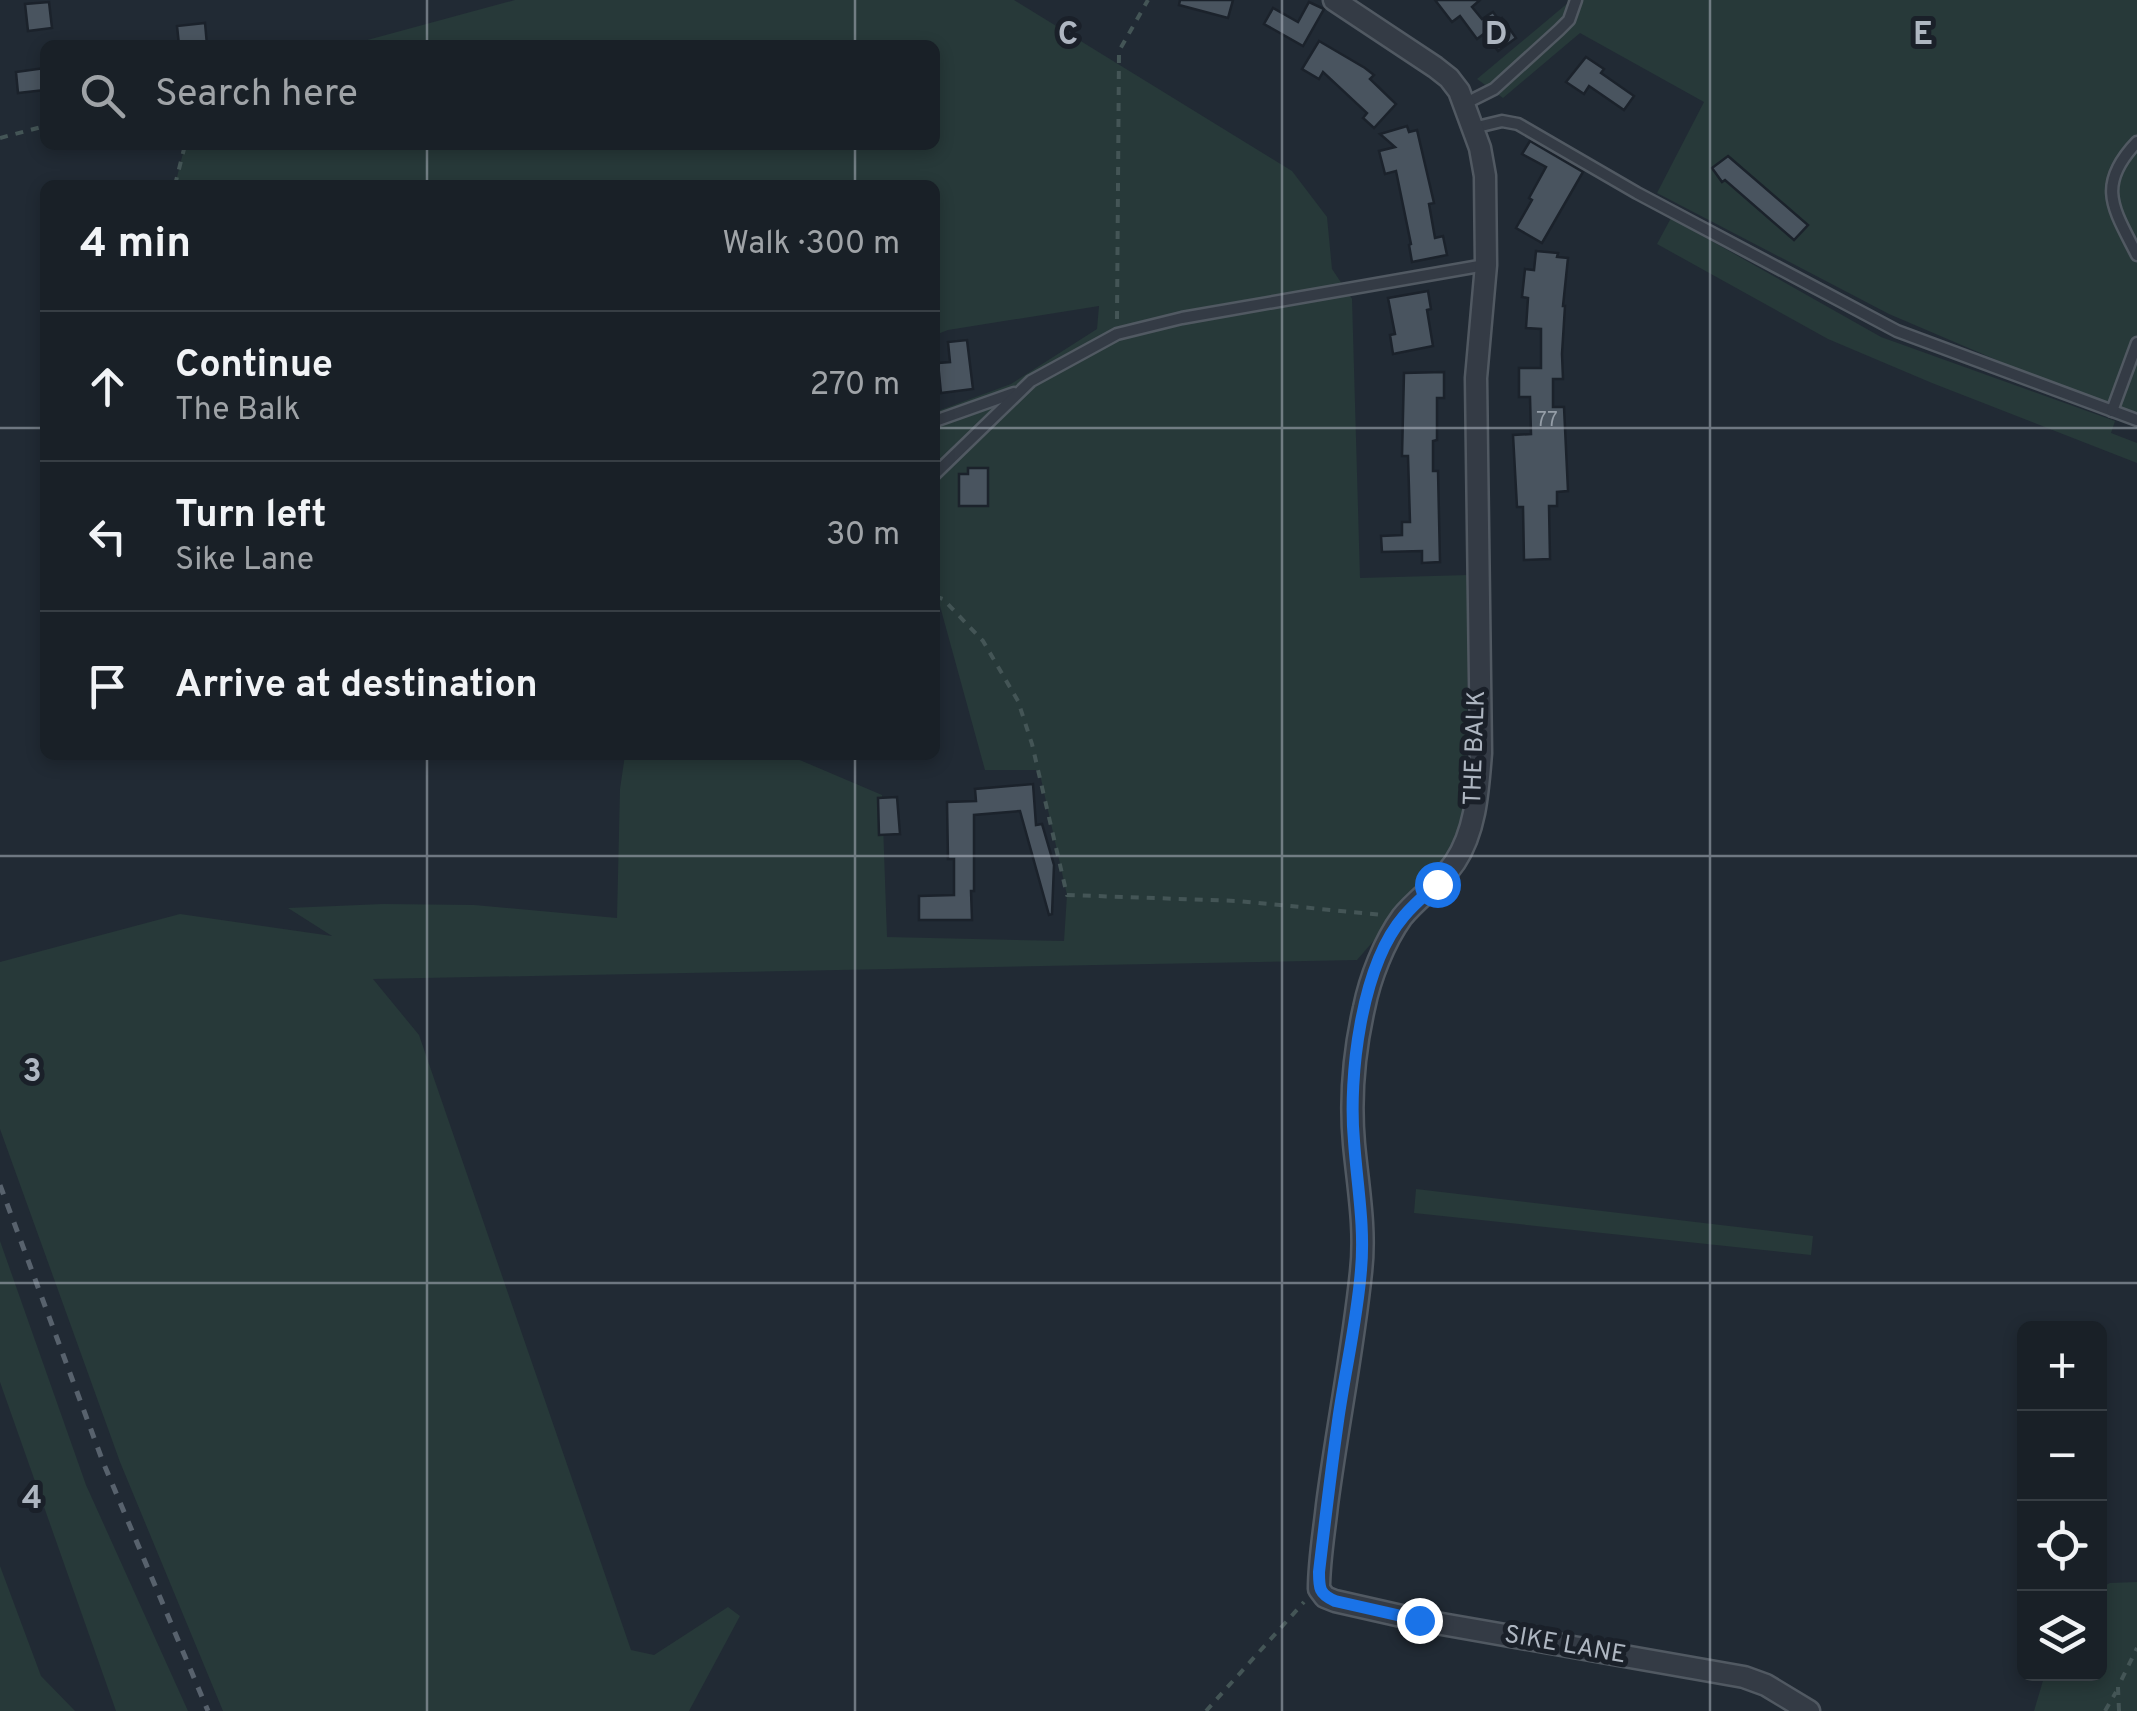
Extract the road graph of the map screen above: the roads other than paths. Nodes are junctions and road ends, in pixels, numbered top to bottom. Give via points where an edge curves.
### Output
1 (1334, 0) edge
2 (1576, 0) edge
3 (1464, 104) junction
4 (1473, 128) junction
5 (2137, 142) edge
6 (2137, 255) edge
7 (1486, 265) junction
8 (2137, 343) edge
9 (1020, 392) junction
10 (2112, 411) junction
11 (940, 419) edge
12 (2137, 420) edge
13 (940, 469) edge
14 (1319, 1588) joint
15 (1809, 1711) edge

1 - 3 street, THE BALK via 1449,78
2 - 3 lane via 1559,30 1494,89
3 - 4 street, THE BALK
4 - 7 street, THE BALK via 1485,176
4 - 10 lane via 1518,124 1897,331
5 - 6 lane via 2118,166 2112,202
7 - 9 lane via 1117,334
7 - 14 street, THE BALK via 1476,378 1479,783 1456,860 1402,917 1364,1005 1352,1101 1361,1272
8 - 10 lane
9 - 11 lane
9 - 13 lane
10 - 12 lane
14 - 15 street, SIKE LANE via 1335,1601 1419,1620 1744,1678

